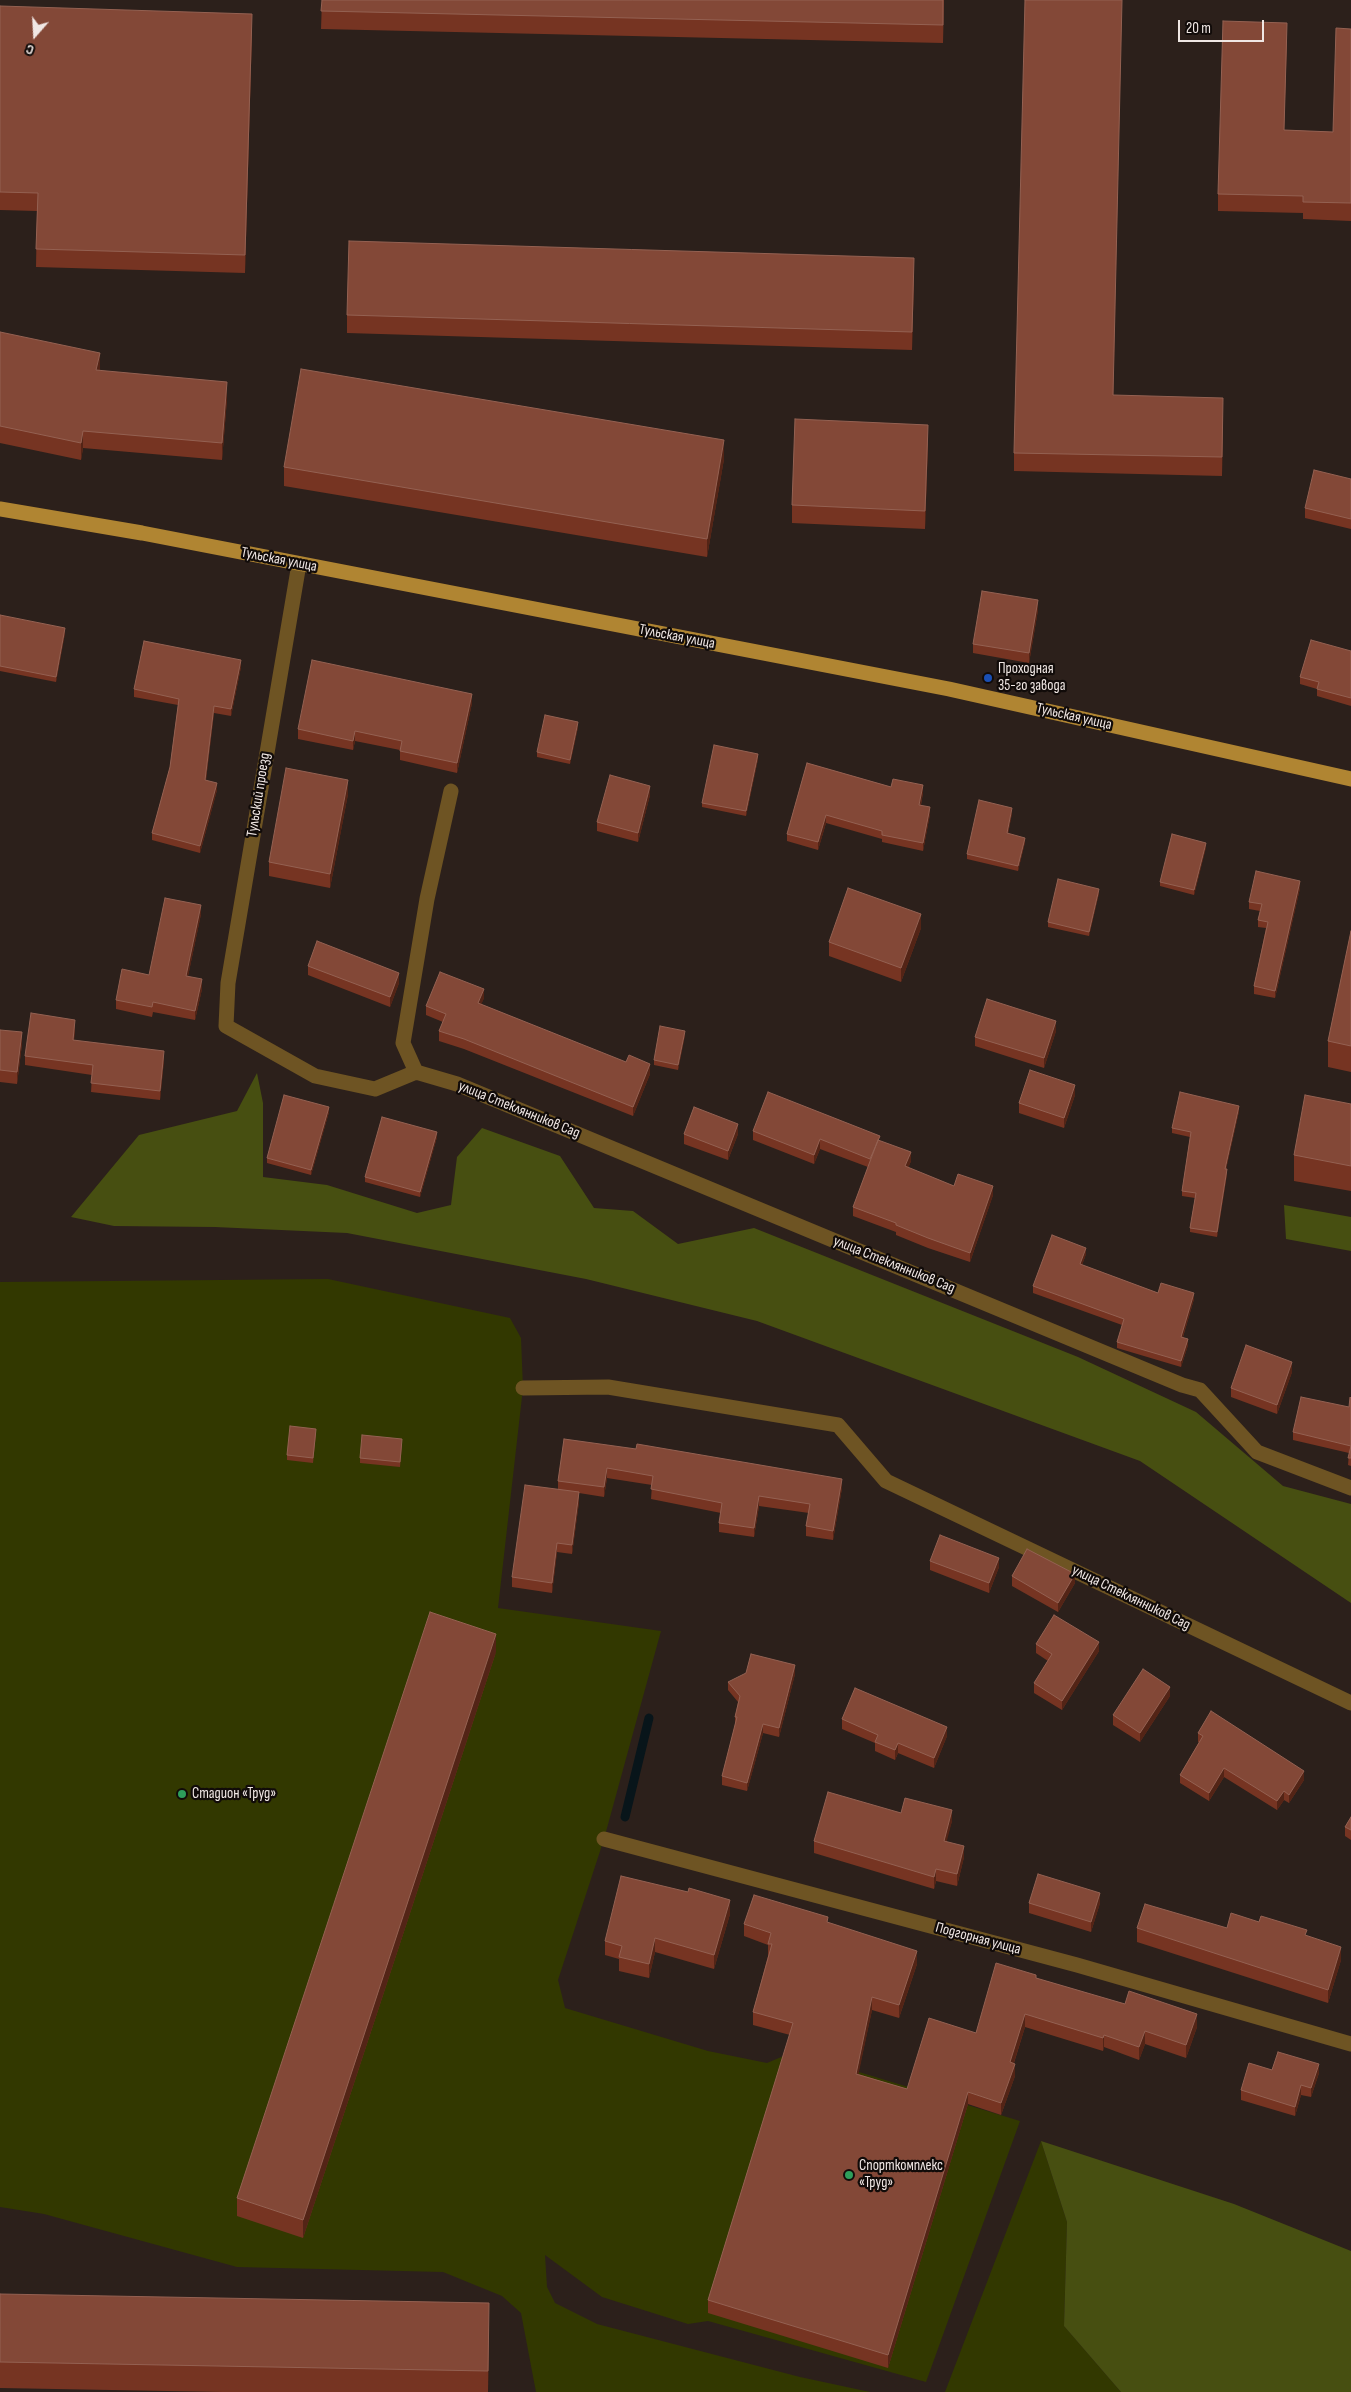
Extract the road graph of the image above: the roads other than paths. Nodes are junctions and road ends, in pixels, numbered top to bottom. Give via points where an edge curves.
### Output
1 (0, 509) edge
2 (299, 564) junction
3 (1351, 779) edge
4 (451, 792) dead end
5 (416, 1072) junction
6 (523, 1388) dead end
7 (1351, 1488) edge
8 (1351, 1703) edge
9 (604, 1839) dead end
10 (1351, 2044) edge

1 - 2 main road, Тульская улица
2 - 3 main road, Тульская улица via 949,689
2 - 5 street, Тульский проезд via 229,973 226,1026 315,1076 375,1089
4 - 5 street via 427,899 403,1043
5 - 7 street, улица Стеклянников Сад via 457,1084 1200,1390 1257,1452
6 - 8 street, улица Стеклянников Сад via 608,1387 838,1425 886,1480
9 - 10 street, Подгорная улица via 1077,1965

